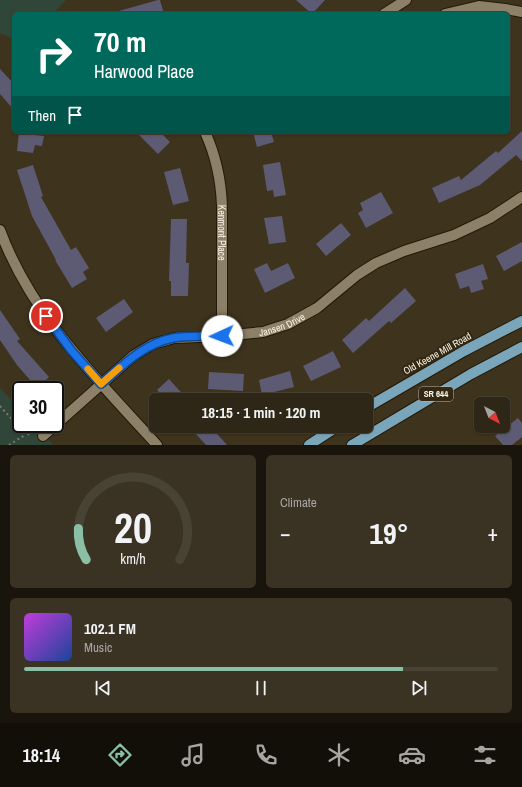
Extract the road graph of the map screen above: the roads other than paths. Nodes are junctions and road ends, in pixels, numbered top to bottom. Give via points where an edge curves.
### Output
1 (406, 0) edge
2 (387, 12) edge
3 (454, 12) edge
4 (522, 12) edge
5 (206, 134) edge
6 (522, 197) edge
7 (0, 230) edge
8 (522, 321) edge
9 (222, 336) junction
10 (522, 347) edge
11 (101, 384) junction
12 (373, 404) edge
13 (327, 433) edge
14 (43, 436) road end
15 (157, 445) edge
16 (309, 445) edge
17 (352, 445) edge

1 - 2 street
3 - 4 street via 479,6
5 - 9 street, Kenmont Place via 218,166 221,187
6 - 9 street, Jansen Drive via 490,218 454,235 404,250 376,263 317,308 293,321 264,332
7 - 11 street via 38,305 71,350
8 - 12 main road, Old Keene Mill Road / SR 644
9 - 11 street, Jansen Drive via 174,338 153,344 133,356
10 - 17 main road, SR 644 via 471,374
11 - 14 street, Jansen Drive
11 - 15 street
13 - 16 main road

